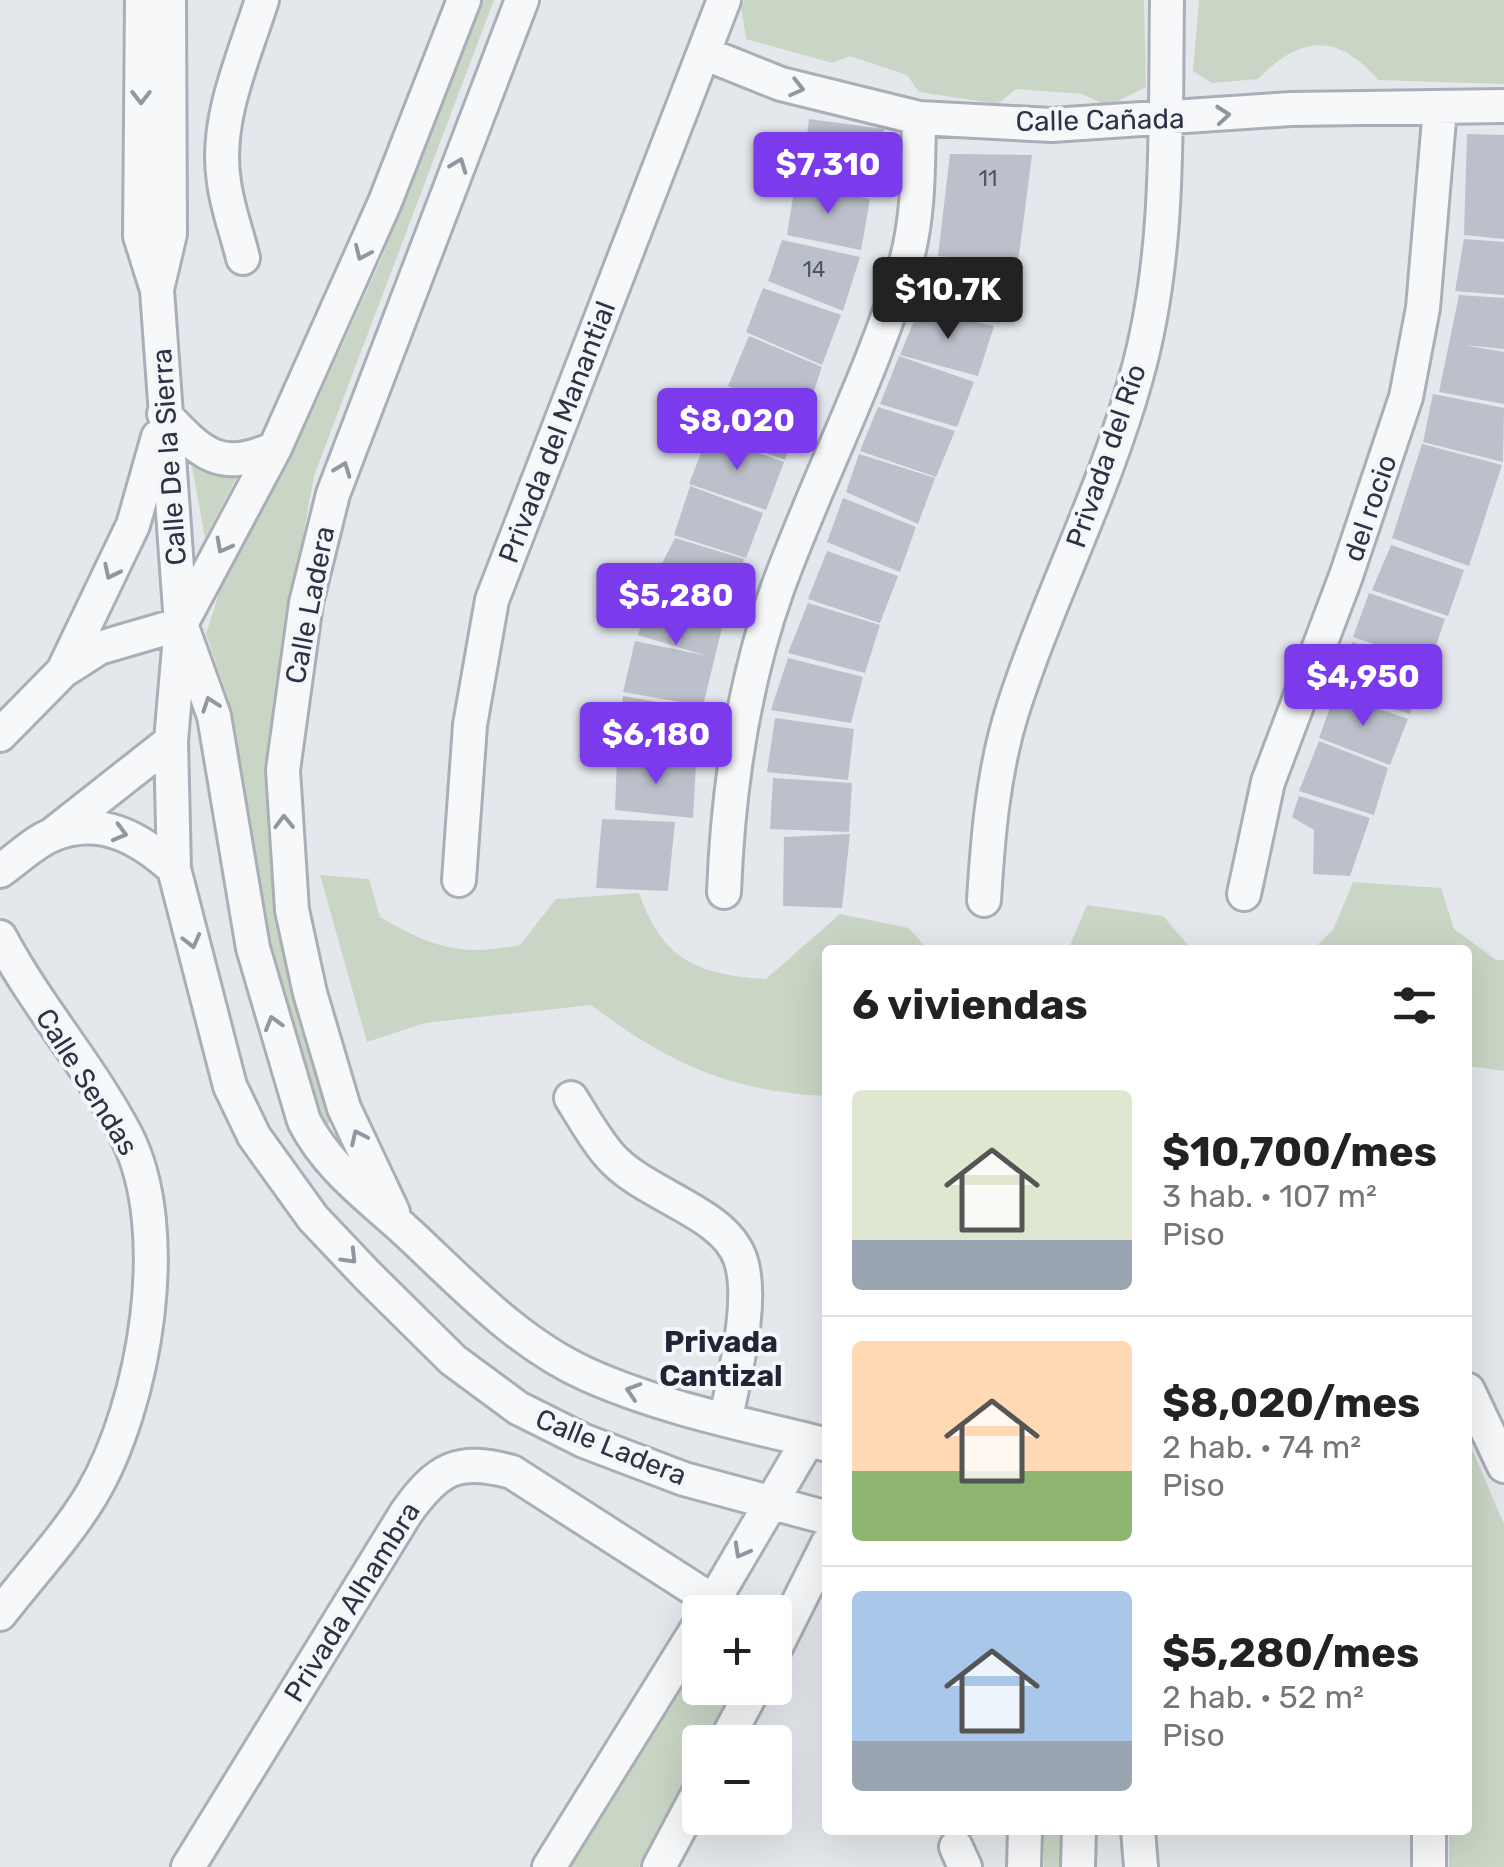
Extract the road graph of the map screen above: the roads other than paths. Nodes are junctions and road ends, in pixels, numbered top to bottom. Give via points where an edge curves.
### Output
1 (142, 0) edge
2 (169, 0) edge
3 (262, 0) edge
4 (464, 0) edge
5 (522, 0) edge
6 (724, 0) edge
7 (1167, 0) edge
8 (706, 54) junction
9 (1504, 106) edge
10 (1440, 108) junction
11 (918, 118) junction
12 (1165, 120) junction
13 (243, 258) dead end
14 (157, 290) junction
15 (164, 414) junction
16 (275, 448) junction
17 (181, 624) junction
18 (63, 671) junction
19 (0, 735) edge
20 (171, 741) junction
21 (53, 834) junction
22 (174, 869) junction
23 (0, 871) edge
24 (460, 880) dead end
25 (724, 892) dead end
26 (1244, 894) dead end
27 (984, 900) dead end
28 (0, 937) edge
29 (571, 1098) dead end
30 (400, 1225) junction
31 (1472, 1398) edge
32 (726, 1418) junction
33 (818, 1443) edge
34 (1504, 1466) edge
35 (768, 1501) junction
36 (822, 1516) edge
37 (822, 1555) edge
38 (687, 1595) edge
39 (722, 1595) edge
40 (792, 1612) edge
41 (0, 1614) edge
42 (682, 1661) edge
43 (682, 1824) edge
44 (1025, 1835) edge
45 (1079, 1835) edge
46 (1138, 1835) edge
47 (1429, 1835) edge
48 (188, 1867) edge
49 (549, 1867) edge
50 (659, 1867) edge
51 (1024, 1867) edge
52 (1078, 1867) edge
53 (1141, 1867) edge
54 (1429, 1867) edge

1 -> 14 street, Calle De la Sierra via 140,236
2 - 14 street, Calle De la Sierra via 170,234
3 - 13 street via 226,115 223,180
4 -> 16 street, Calle Ladera via 385,202
30 -> 5 street, Calle Ladera via 344,1108 310,993 292,910 283,770 306,603 333,494
6 - 8 street, Privada del Manantial
7 - 12 street, Privada del Río
8 -> 11 street, Calle Cañada via 781,84
8 - 24 street, Privada del Manantial via 492,600 470,725
9 - 10 street, Calle Cañada
12 -> 10 street, Calle Cañada
10 - 26 street, del rocio via 1423,308 1406,397 1268,782
11 - 12 street, Calle Cañada via 1052,125
11 - 25 street via 918,190 906,260 778,589 746,705 727,811
12 - 27 street, Privada del Río via 1161,255 1138,373 1012,713 990,807
14 - 15 street, Calle De la Sierra
15 - 16 street via 215,458 251,459
15 - 17 street, Calle De la Sierra
15 -> 18 street via 133,525
16 -> 17 street, Calle Ladera
17 - 18 street via 99,648
17 - 20 street, Calle Ladera
30 -> 17 street, Calle Ladera via 327,1158 304,1121 253,948 214,716
18 - 19 street
20 - 21 street
20 - 22 street, Calle Ladera
21 -> 22 street via 101,828 141,839
21 - 23 street
22 -> 35 street, Calle Ladera via 230,1086 254,1136 313,1218 454,1360 518,1408 684,1479
28 - 41 street, Calle Sendas via 126,1134 141,1168 151,1228 148,1310 129,1405 93,1493
29 - 32 street via 610,1156 654,1192 721,1226 741,1258 742,1334
32 -> 30 street, Calle Ladera via 585,1374 544,1350
31 - 34 street
32 - 33 street, Calle Ladera
33 - 35 street
35 - 36 street, Calle Ladera
35 -> 39 street
37 - 40 street
38 - 48 street, Privada Alhambra via 512,1472 482,1464 446,1470 406,1513
42 - 49 street
43 - 50 street
44 - 51 street
45 - 52 street
46 - 53 street
47 - 54 street

